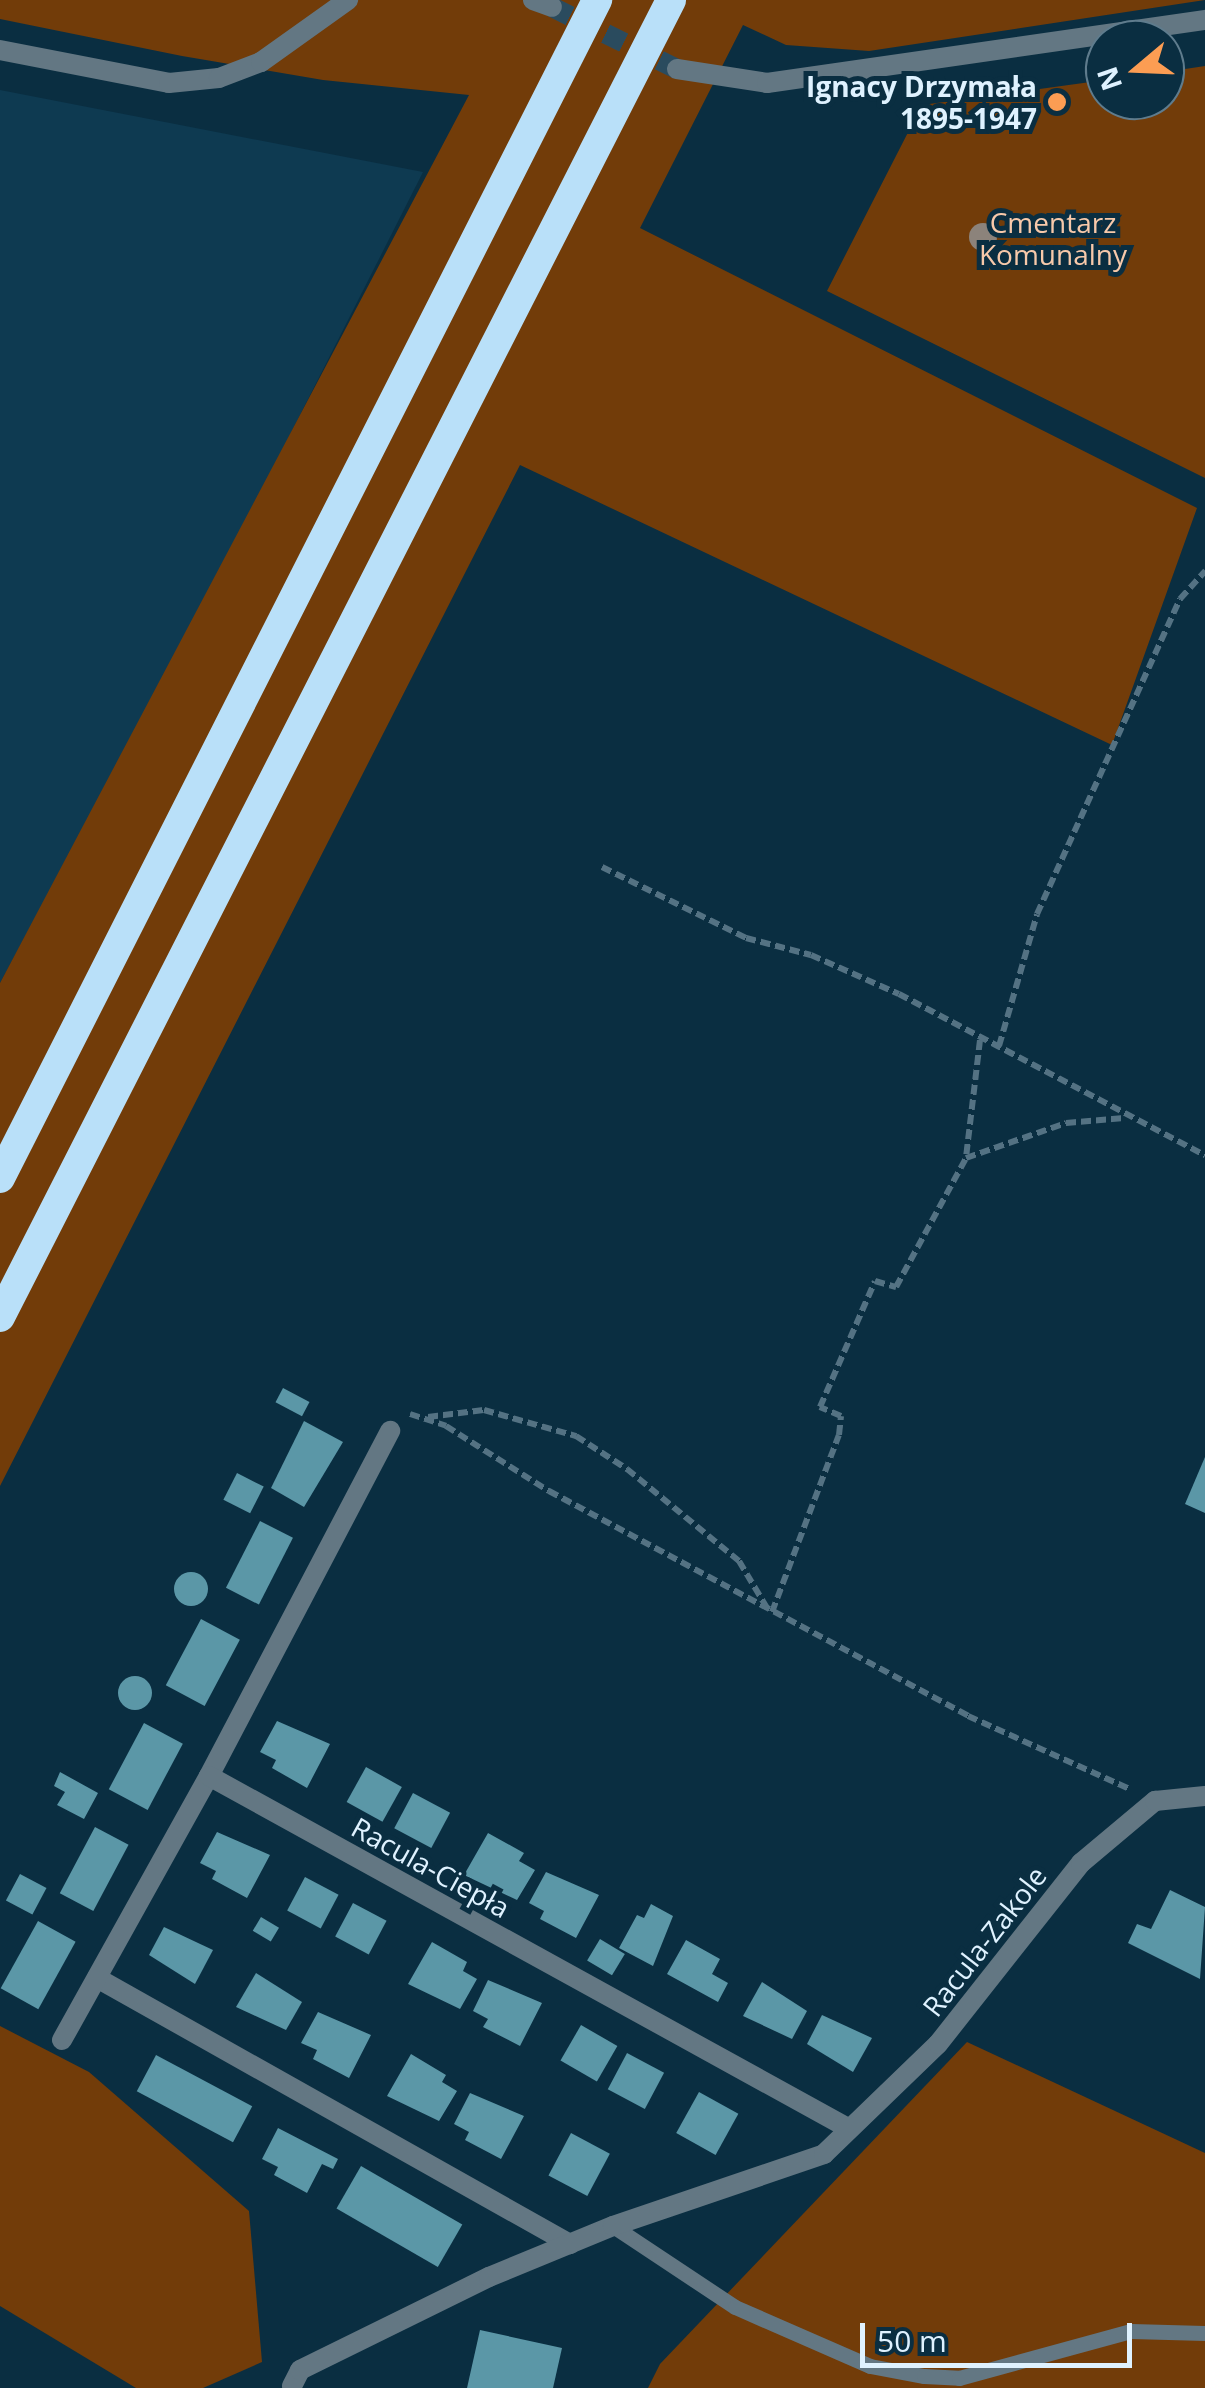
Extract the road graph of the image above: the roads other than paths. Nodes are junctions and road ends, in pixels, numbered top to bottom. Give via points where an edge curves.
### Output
1 (348, 0) edge
2 (598, 0) edge
3 (672, 0) edge
4 (1205, 20) edge
5 (0, 50) edge
6 (677, 68) tunnel mouth
7 (0, 1178) edge
8 (0, 1317) edge
9 (390, 1432) dead end
10 (209, 1776) junction
11 (1205, 1796) edge
12 (97, 1978) junction
13 (62, 2040) dead end
14 (839, 2122) junction
15 (613, 2226) junction
16 (570, 2244) junction
17 (1205, 2333) edge
18 (292, 2386) edge

1 - 5 street via 261,62 219,78 169,83
2 - 7 highway
3 - 8 highway
4 - 6 street via 767,83
9 - 10 street
10 - 12 street
10 - 14 street, Racula-Ciepła
11 - 14 street, Racula-Zakole via 1154,1801 1082,1862 938,2044
12 - 13 street
12 - 16 street
14 - 15 street, Racula-Zakole via 824,2154
15 - 16 street
15 - 17 lane via 735,2307 870,2366 924,2376 960,2378 1131,2330
16 - 18 street via 300,2370

